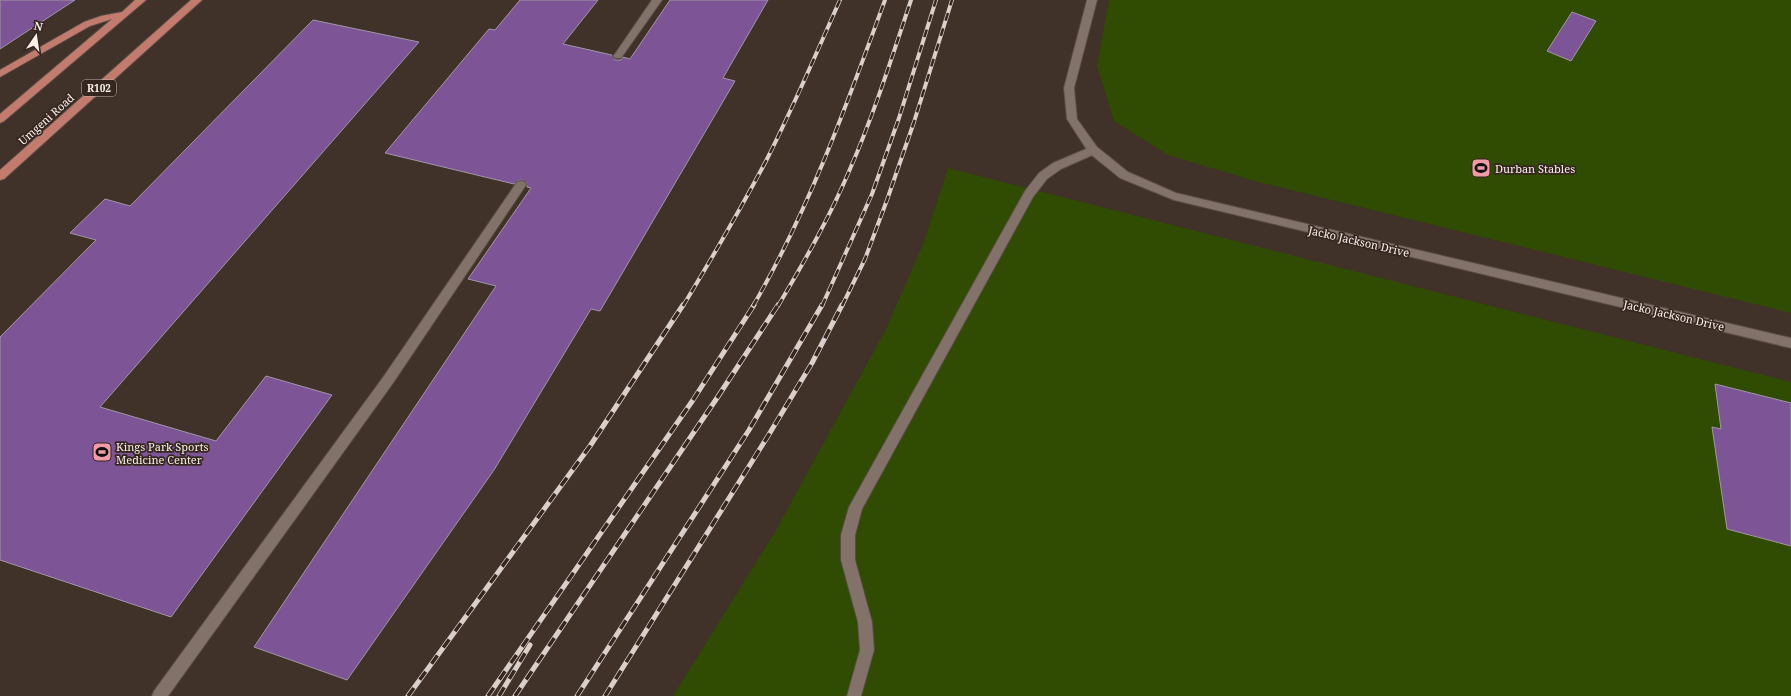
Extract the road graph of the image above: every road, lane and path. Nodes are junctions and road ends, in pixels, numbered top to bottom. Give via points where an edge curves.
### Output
1 (141, 0) edge
2 (198, 0) edge
3 (657, 0) edge
4 (1092, 0) edge
5 (124, 14) junction
6 (618, 56) dead end
7 (0, 74) edge
8 (0, 119) edge
9 (1093, 150) junction
10 (0, 176) edge
11 (521, 185) dead end
12 (1791, 343) edge
13 (159, 696) edge
14 (854, 696) edge

1 - 5 main road
2 - 10 main road, Umgeni Road / R102
3 - 6 street
4 - 9 street, Jacko Jackson Drive via 1070,88 1072,119
5 - 7 main road via 88,24
5 - 8 main road
9 - 12 street, Jacko Jackson Drive via 1124,175 1174,196
9 - 14 street via 1057,166 1043,176 1029,194 856,507 848,535 848,560 865,622 867,650
11 - 13 street via 385,387

